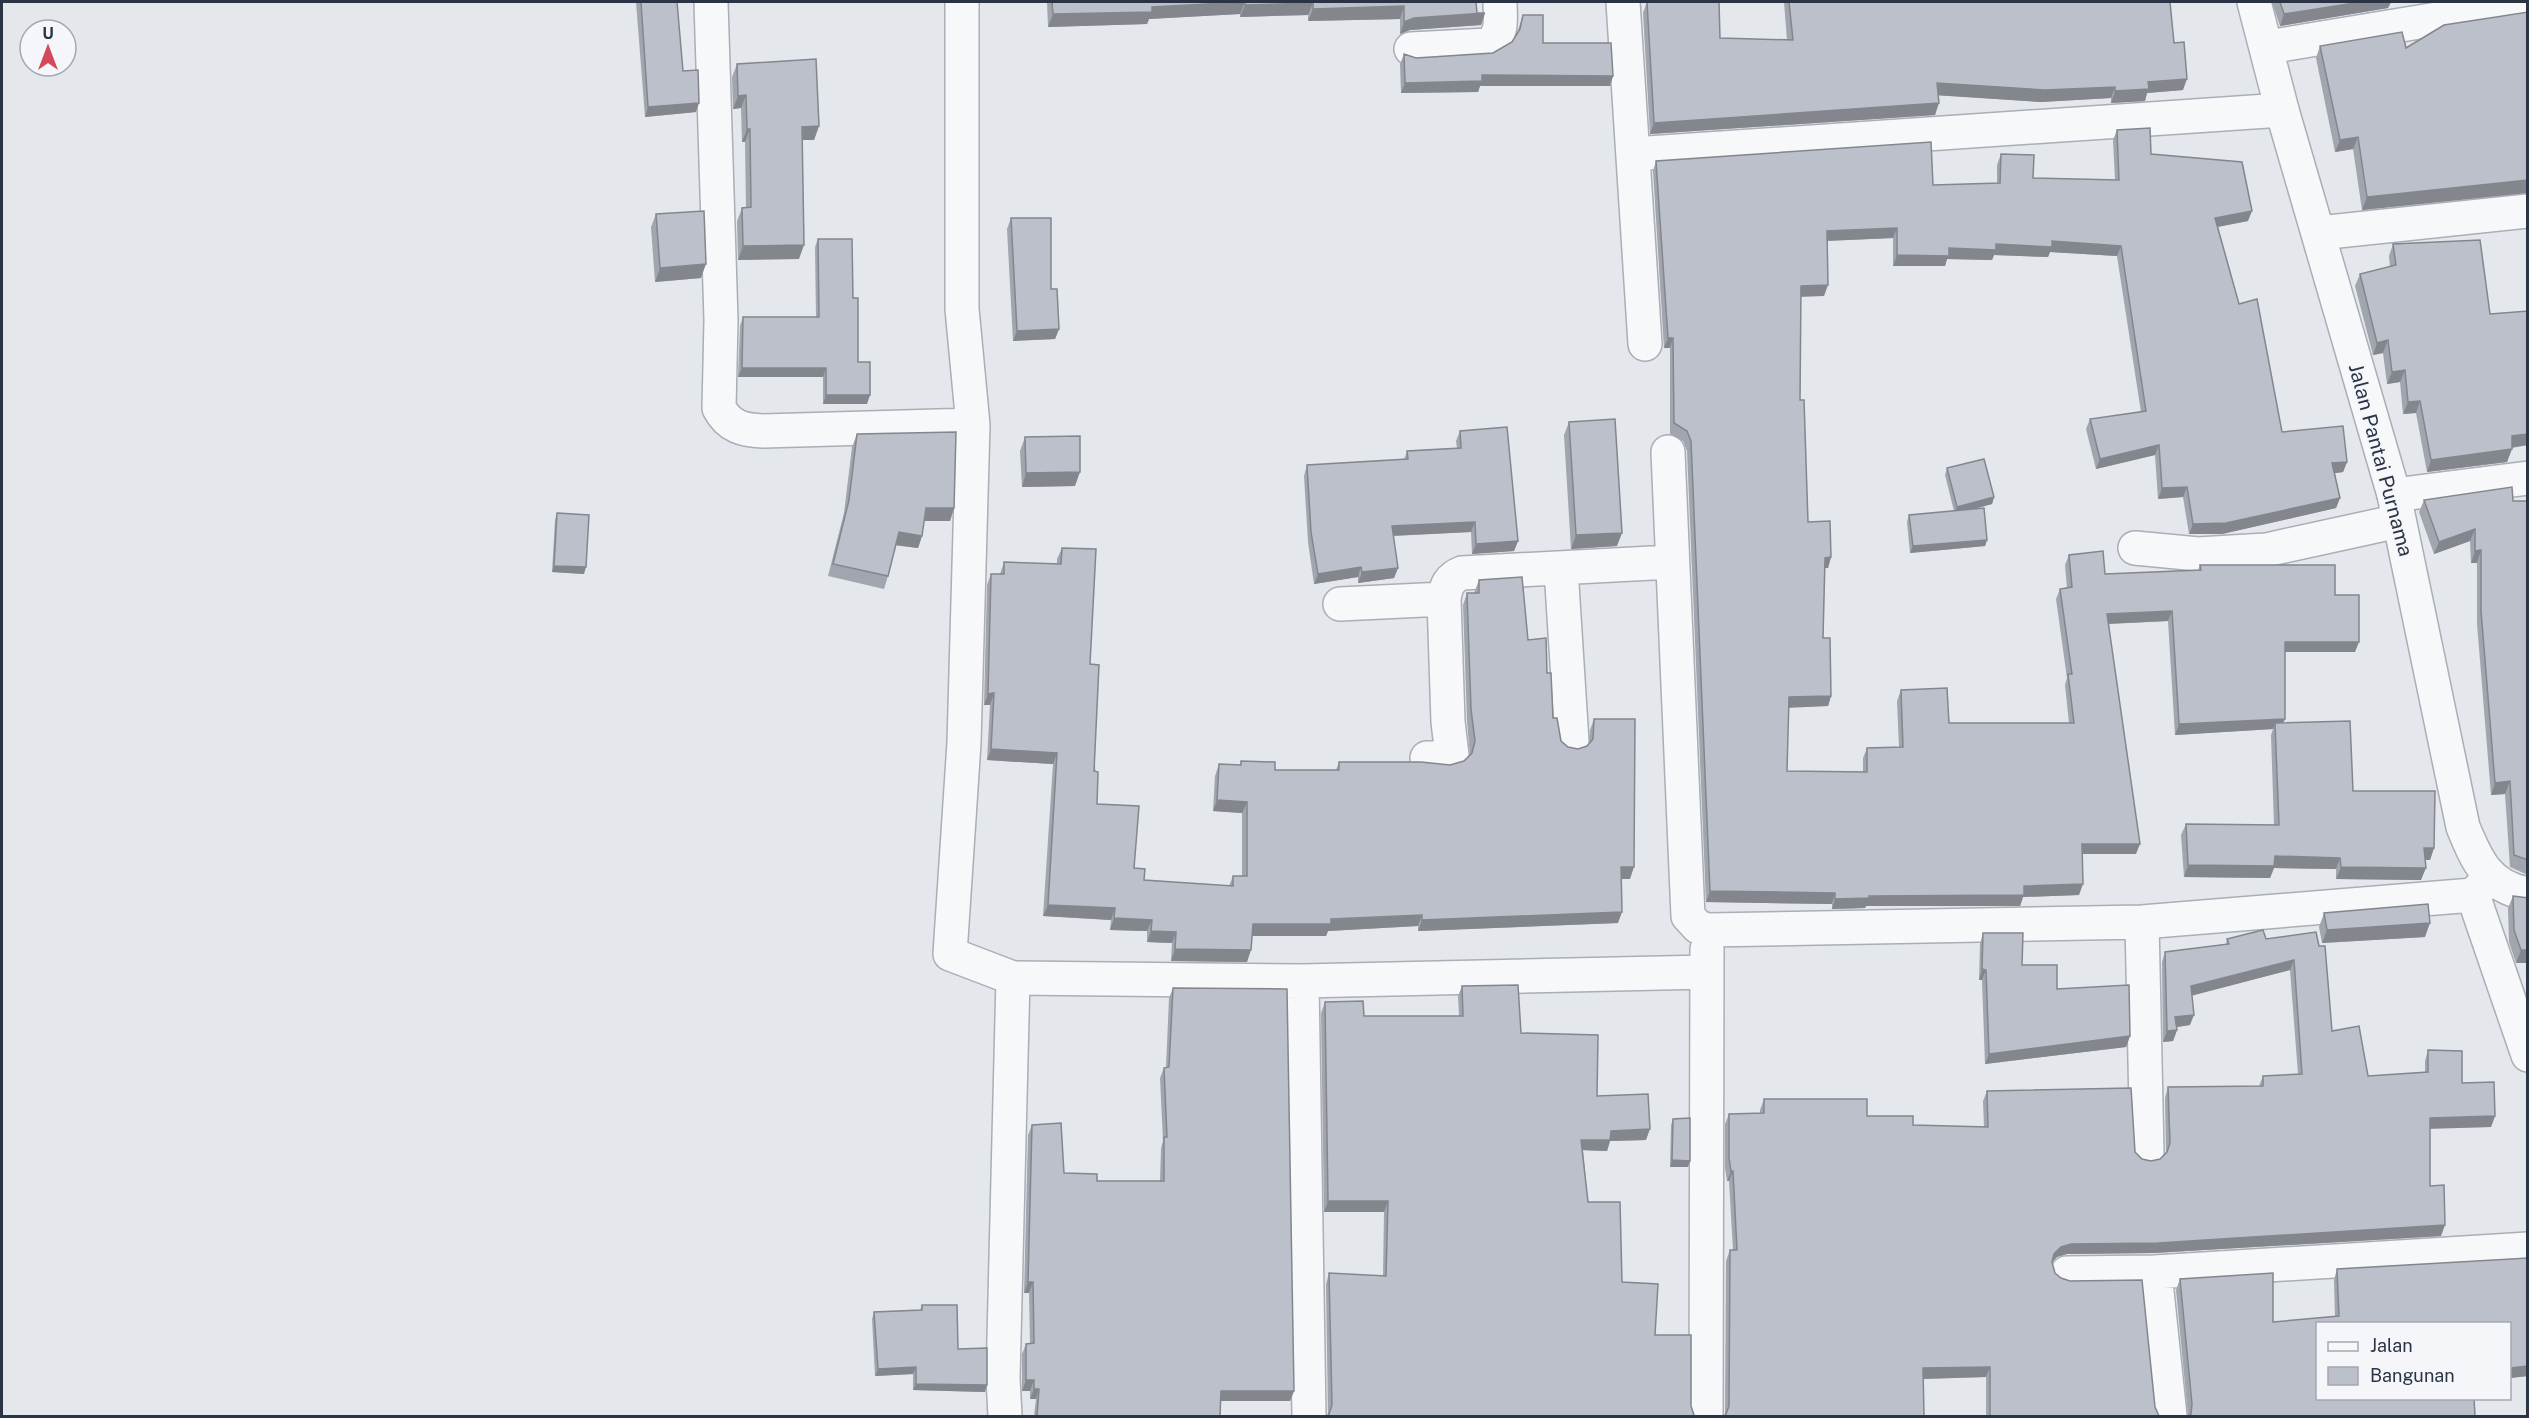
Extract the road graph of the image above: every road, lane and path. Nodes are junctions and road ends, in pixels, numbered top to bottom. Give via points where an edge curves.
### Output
1 (711, 2) edge
2 (962, 2) edge
3 (1500, 2) edge
4 (1623, 2) edge
5 (2254, 2) edge
6 (2528, 4) edge
7 (2268, 47) junction
8 (1411, 50) dead end
9 (2282, 110) junction
10 (1633, 154) junction
11 (2528, 211) edge
12 (2319, 233) junction
13 (1644, 344) dead end
14 (973, 425) junction
15 (1668, 452) dead end
16 (2528, 478) edge
17 (2397, 508) junction
18 (2135, 548) dead end
19 (1671, 562) junction
20 (1561, 569) junction
21 (1444, 599) junction
22 (1340, 604) dead end
23 (1572, 742) dead end
24 (1427, 758) dead end
25 (2482, 886) junction
26 (2528, 894) edge
27 (2142, 922) junction
28 (1708, 930) junction
29 (1707, 972) junction
30 (1013, 978) junction
31 (1302, 981) junction
32 (2528, 1055) edge
33 (2147, 1153) dead end
34 (2528, 1249) edge
35 (2155, 1272) junction
36 (2067, 1273) dead end
37 (1005, 1416) edge
38 (1310, 1416) edge
39 (1706, 1416) edge
40 (2170, 1416) edge

1 - 14 street via 721,320 719,408 725,419 743,430 763,431
2 - 14 street via 962,309
3 - 8 street via 1498,37 1488,45
4 - 10 street
5 - 7 street, Jalan Pantai Purnama
6 - 7 street
7 - 9 street, Jalan Pantai Purnama
9 - 10 street
9 - 12 street, Jalan Pantai Purnama
10 - 13 street
11 - 12 street
12 - 17 street, Jalan Pantai Purnama
14 - 30 street via 964,743 950,954
15 - 19 street
16 - 17 street
17 - 18 street via 2266,550 2198,554
17 - 25 street, Jalan Pantai Purnama via 2463,827
19 - 20 street
19 - 28 street via 1688,916 1698,927
20 - 21 street via 1462,573 1449,581
20 - 23 street
21 - 22 street
21 - 24 street via 1452,755
25 - 26 street, Jalan Pantai Purnama
25 - 27 street
25 - 32 street
27 - 28 street
27 - 33 street
28 - 29 street
29 - 31 street
29 - 39 street
30 - 31 street
30 - 37 street
31 - 38 street
34 - 35 street
35 - 36 street
35 - 40 street

